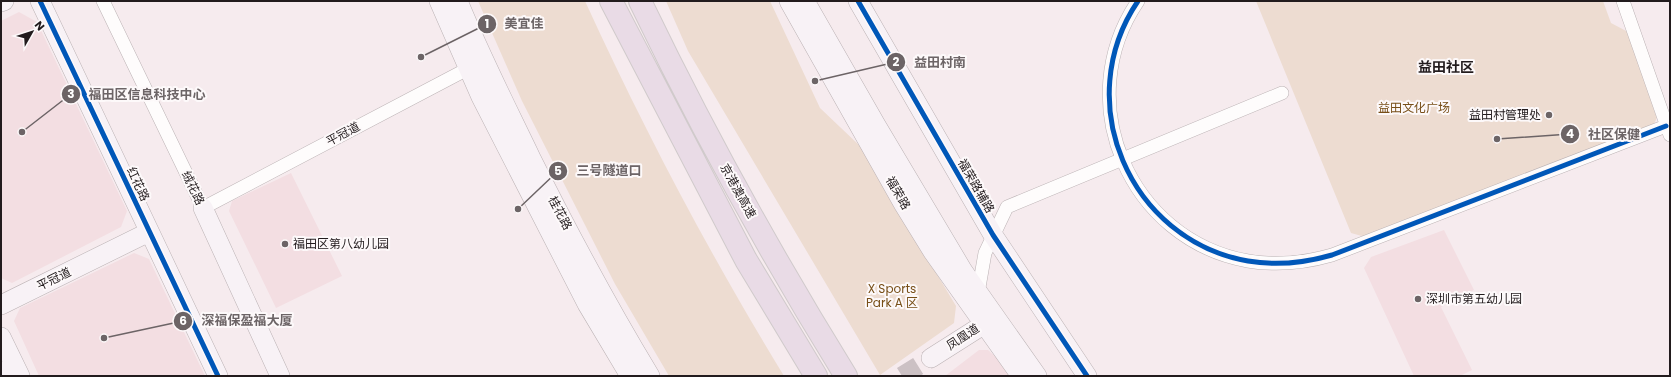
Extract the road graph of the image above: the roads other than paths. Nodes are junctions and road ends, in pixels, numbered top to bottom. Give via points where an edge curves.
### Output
1 (4, 1) edge
2 (40, 1) edge
3 (103, 1) edge
4 (439, 1) edge
5 (458, 1) edge
6 (611, 1) edge
7 (640, 1) edge
8 (789, 1) edge
9 (805, 1) edge
10 (858, 1) edge
11 (1138, 1) edge
12 (1623, 1) edge
13 (1, 2) edge
14 (476, 65) junction
15 (1282, 93) dead end
16 (1668, 130) edge
17 (1122, 159) junction
18 (203, 208) junction
19 (149, 232) junction
20 (993, 235) junction
21 (978, 293) junction
22 (1, 305) edge
23 (990, 321) junction
24 (1, 337) edge
25 (931, 358) tunnel mouth
26 (1, 371) edge
27 (3, 376) edge
28 (20, 376) edge
29 (218, 376) edge
30 (280, 376) edge
31 (630, 376) edge
32 (650, 376) edge
33 (816, 376) edge
34 (846, 376) edge
35 (1021, 376) edge
36 (1038, 376) edge
37 (1087, 376) edge

1 - 13 main road
2 - 19 main road, 红花路
3 - 18 street, 绒花路
4 - 14 main road, 桂花路
5 - 14 main road, 桂花路
6 - 33 highway, 京港澳高速 via 746,260
7 - 34 highway, 京港澳高速 via 711,140 785,276
8 - 23 main road, 福荣路 via 933,252
9 - 21 main road, 福荣路 via 886,143
10 - 20 main road, 福荣路辅路
11 - 17 street via 1119,37 1110,78 1110,119
12 - 16 street
14 - 18 street, 平冠道
14 - 31 main road, 桂花路 via 587,304
14 - 32 main road, 桂花路 via 546,186 607,304
15 - 17 street
16 - 17 street via 1332,255 1282,264 1248,262 1232,258 1186,237 1148,203 1129,175
17 - 20 street via 1007,207
18 - 30 main road, 绒花路
19 - 22 main road, 平冠道
19 - 29 main road, 红花路
20 - 21 street via 985,253
20 - 37 main road, 福荣路辅路
21 - 23 main road, 福荣路
23 - 25 main road, 凤凰道
23 - 35 main road, 福荣路
23 - 36 main road, 福荣路
24 - 28 main road
26 - 27 main road

